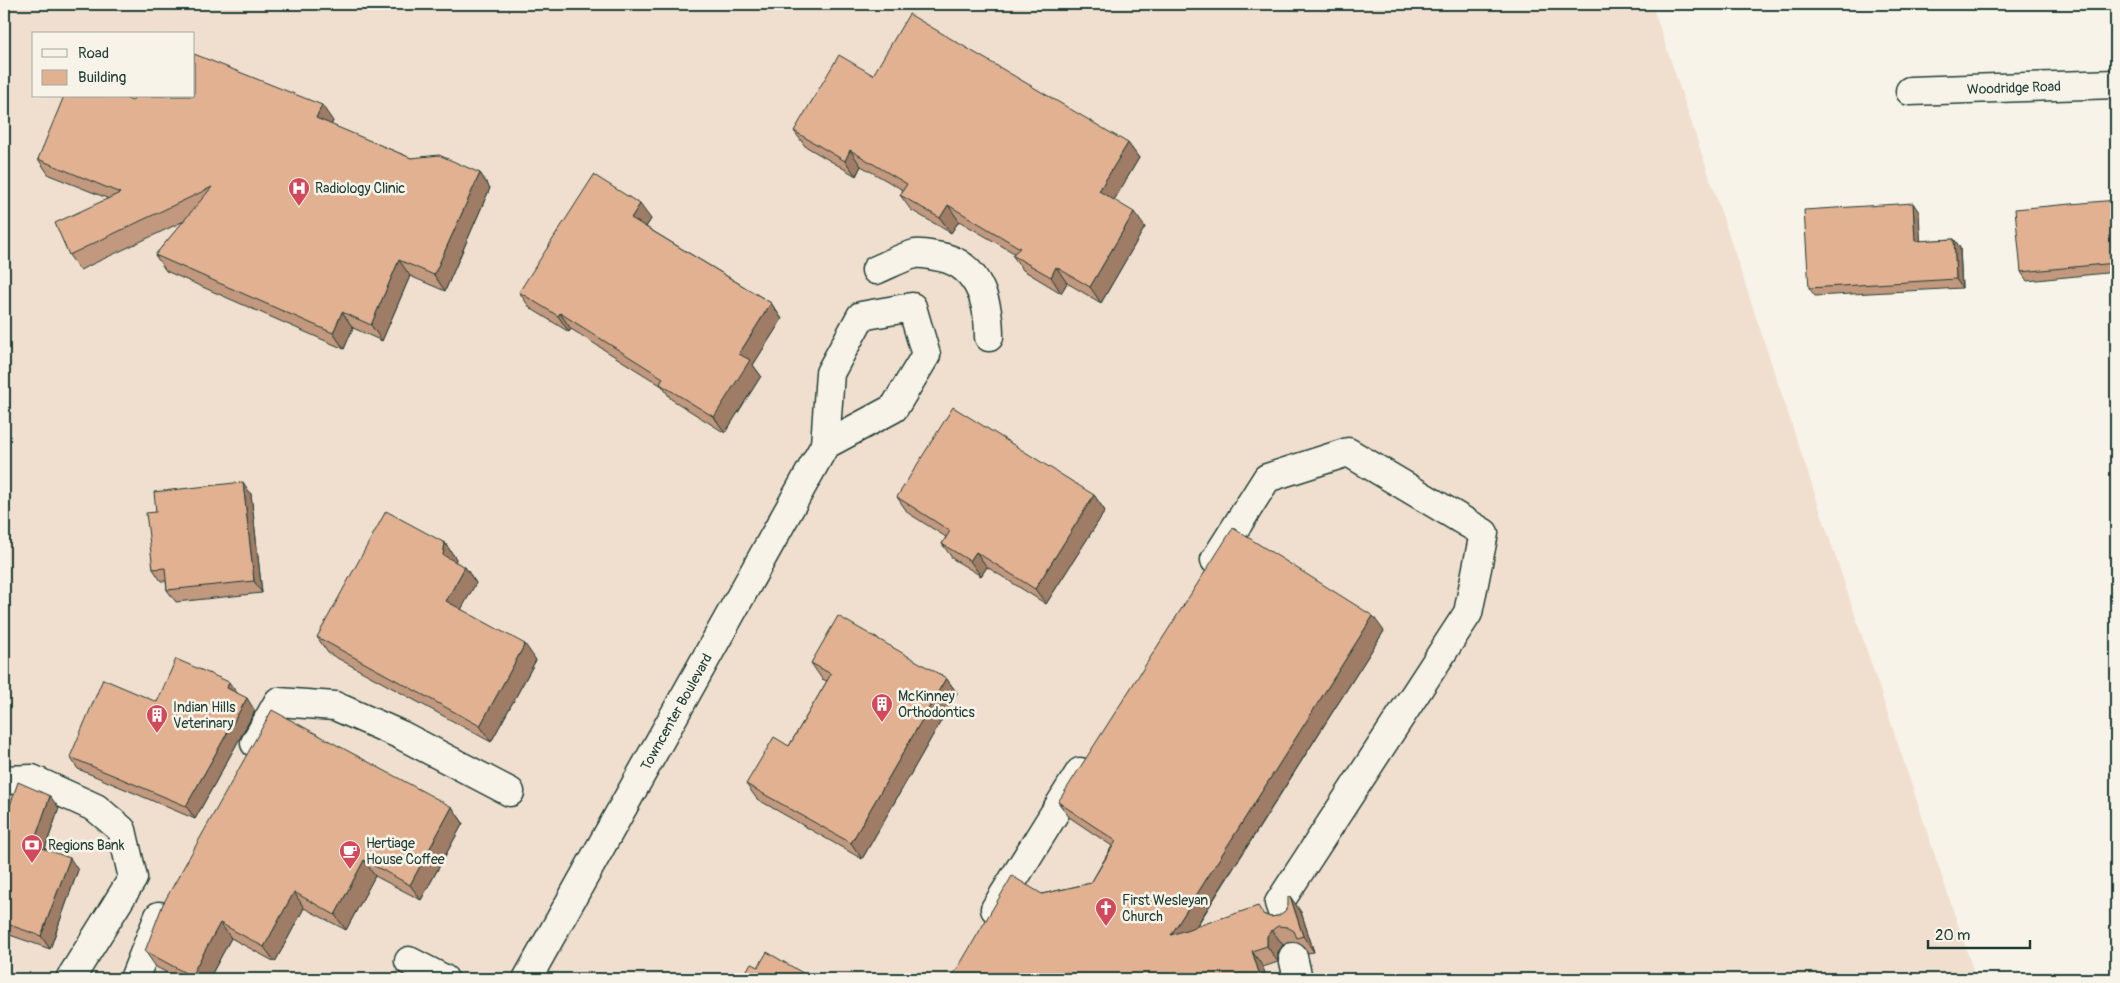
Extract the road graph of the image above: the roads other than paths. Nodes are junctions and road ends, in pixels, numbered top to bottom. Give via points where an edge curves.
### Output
1 (2116, 84) edge
2 (1910, 91) dead end
3 (876, 270) dead end
4 (989, 337) dead end
5 (825, 445) junction
6 (1204, 578) edge
7 (1092, 753) edge
8 (245, 761) edge
9 (4, 780) edge
10 (510, 792) dead end
11 (169, 896) edge
12 (1284, 917) edge
13 (983, 929) edge
14 (409, 961) dead end
15 (70, 979) edge
16 (134, 979) edge
17 (444, 979) edge
18 (527, 979) edge

1 - 2 street, Woodridge Road
3 - 4 street via 916,254 946,257 970,272 984,296
5 - 5 street via 894,408 926,355 912,307 861,316 830,373
5 - 18 street, Towncenter Boulevard
6 - 12 street via 1267,478 1348,452 1484,532 1468,613 1279,903
7 - 13 street
8 - 10 street via 278,702 335,706 401,735
9 - 15 street via 32,779 96,808 122,830 133,878
11 - 16 street
14 - 17 street

